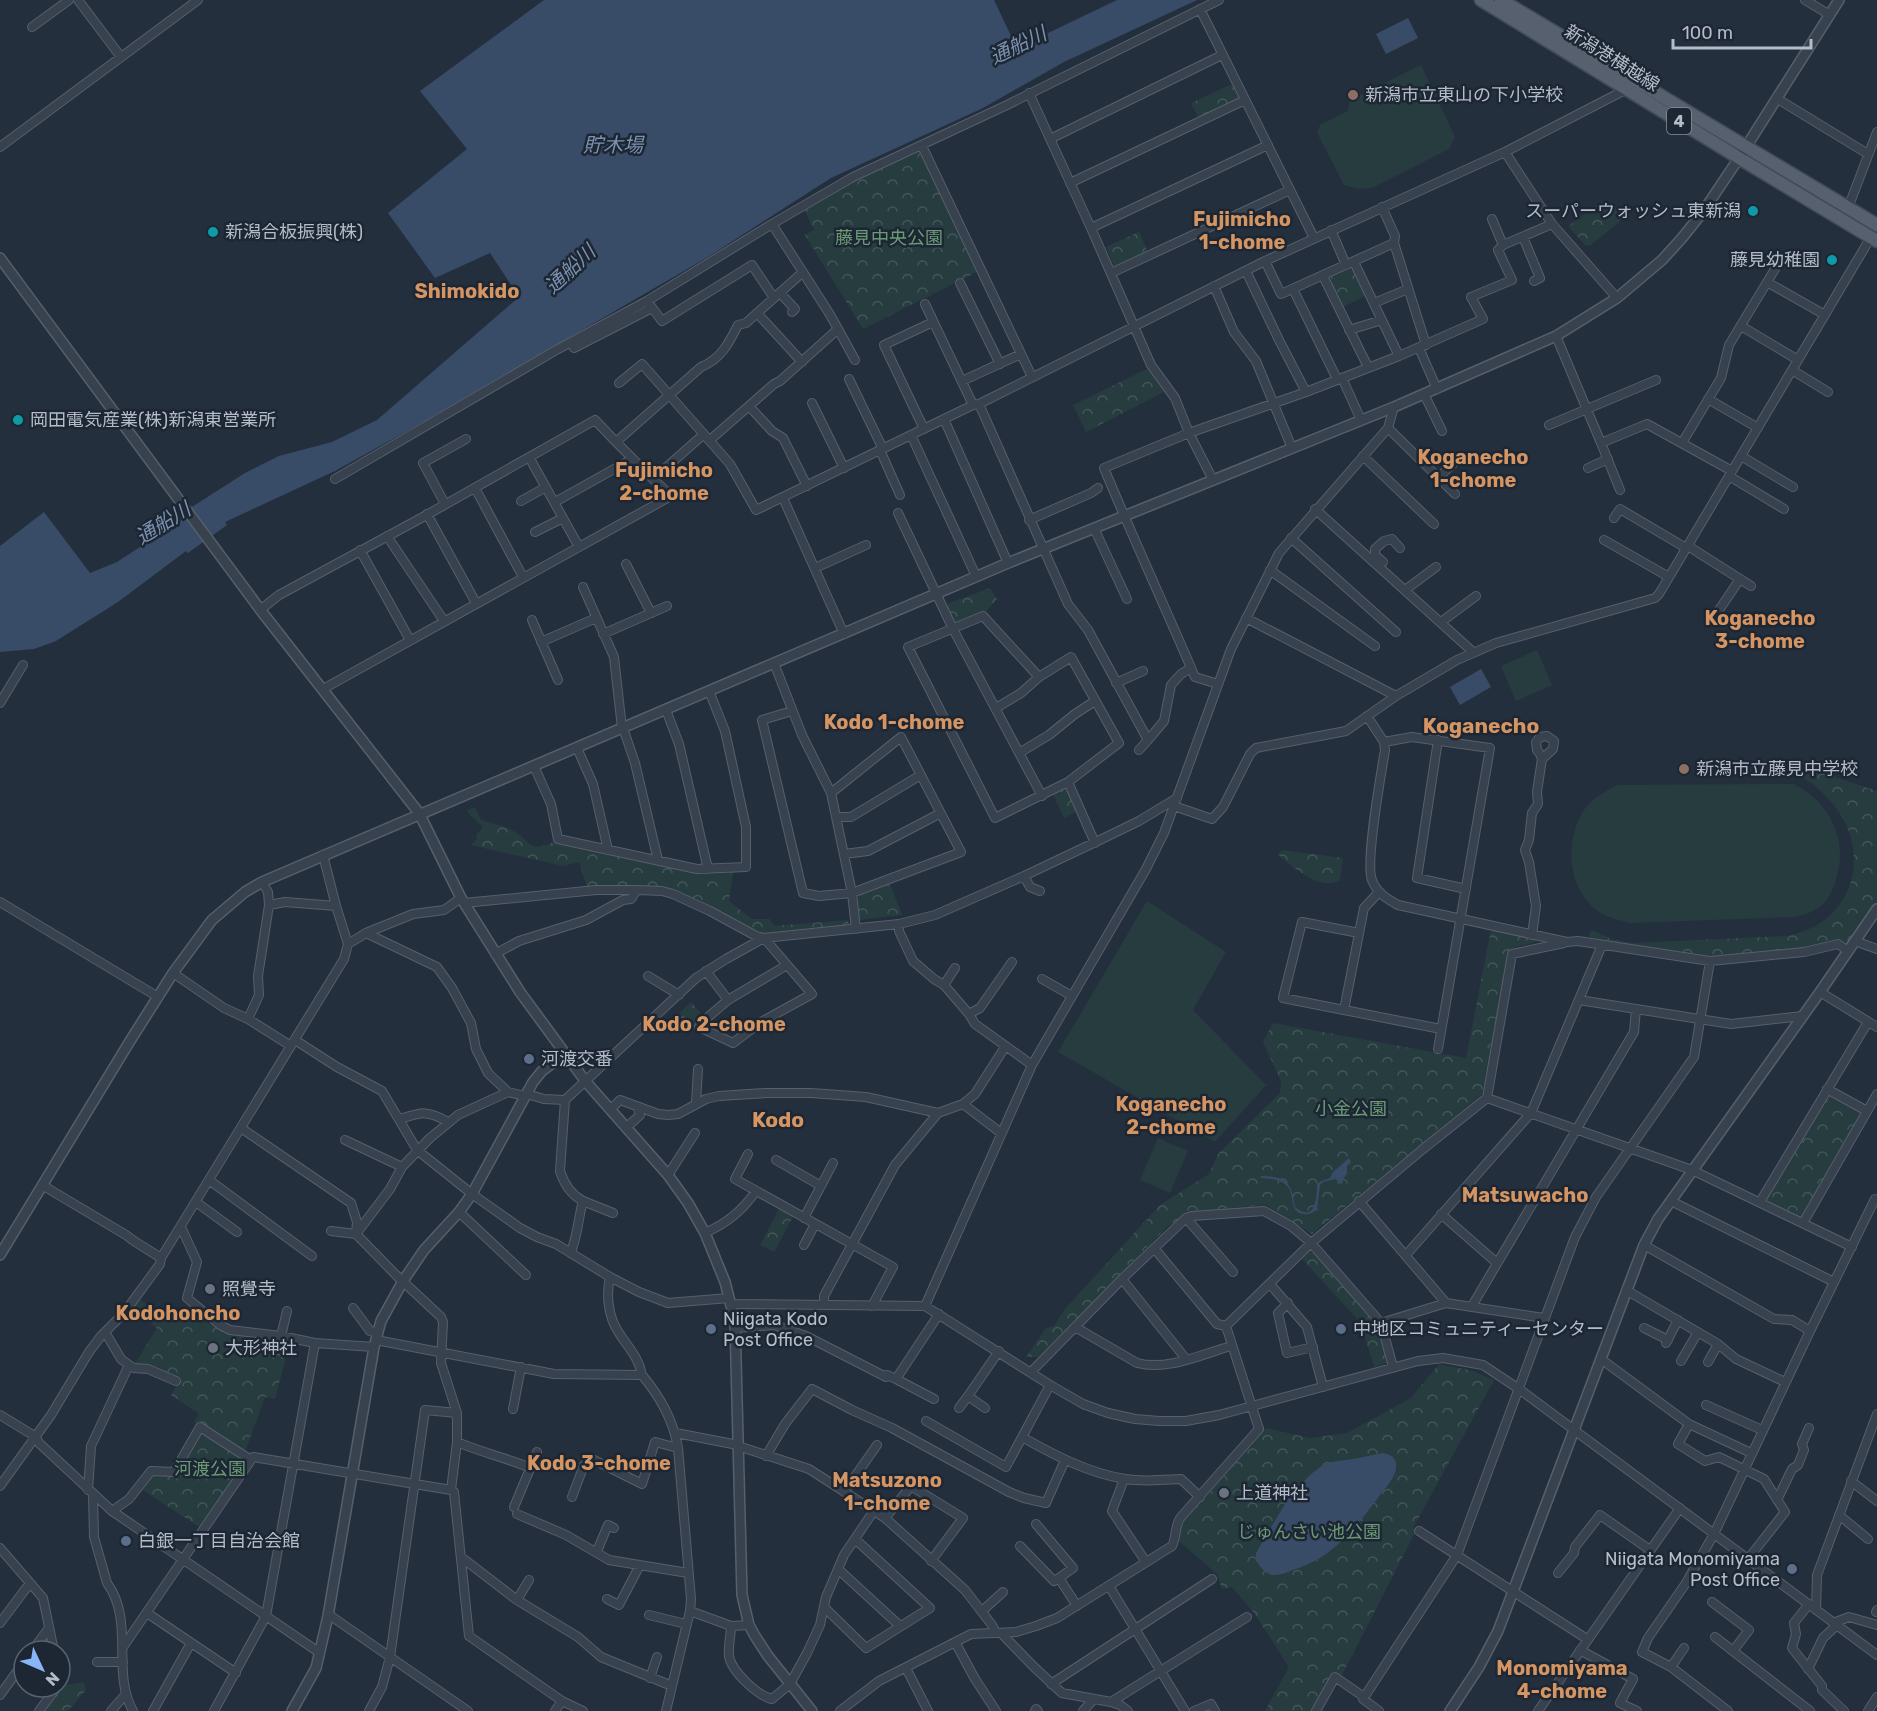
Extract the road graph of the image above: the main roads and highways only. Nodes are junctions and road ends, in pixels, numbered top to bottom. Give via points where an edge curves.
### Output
1 (1482, 0) edge
2 (1501, 0) edge
3 (1742, 153) junction
4 (1877, 225) edge
5 (1874, 239) edge

1 - 3 main road, 新潟港横越線 / 4
2 - 3 main road, 新潟港横越線 / 4
3 - 4 main road, 新潟港横越線 / 4
3 - 5 main road, 新潟港横越線 / 4

